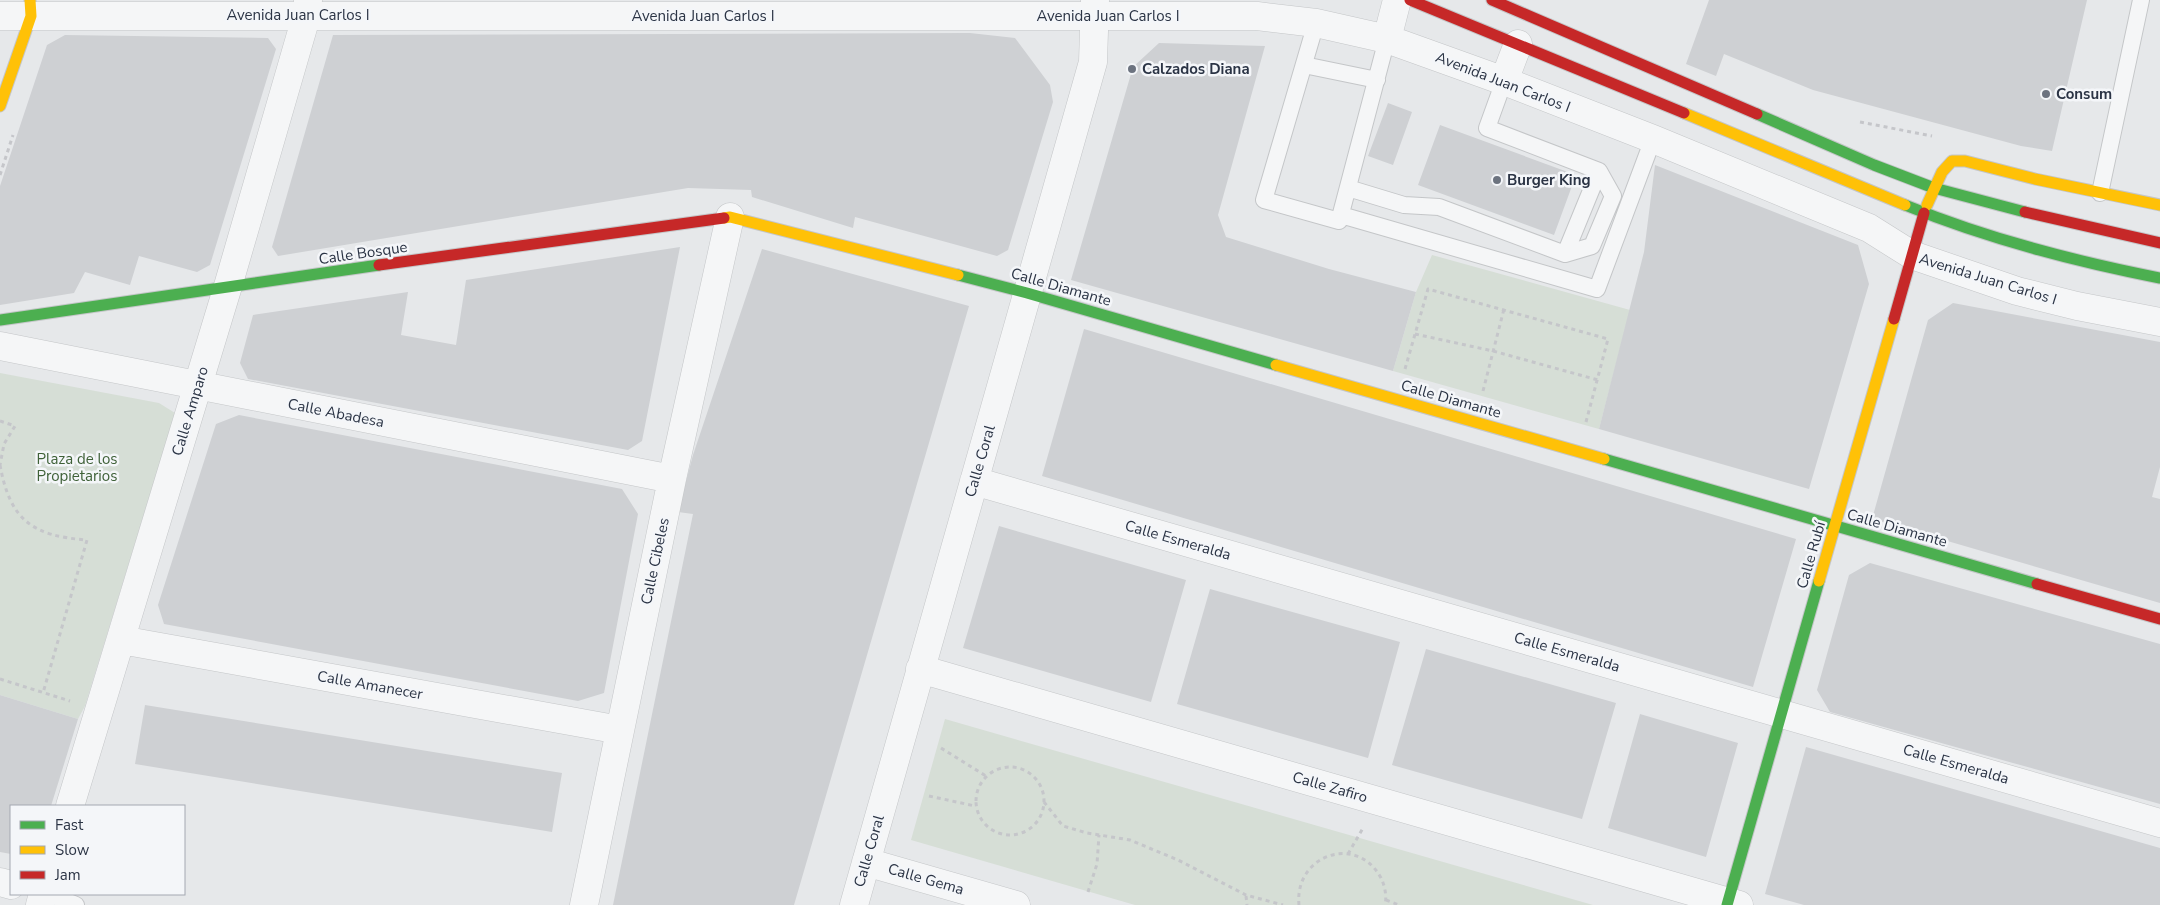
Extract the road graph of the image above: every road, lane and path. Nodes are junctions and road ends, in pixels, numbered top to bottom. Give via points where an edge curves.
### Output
1 (1397, 0) edge
2 (1410, 0) edge
3 (1492, 0) edge
4 (2141, 0) edge
5 (307, 7) edge
6 (30, 8) edge
7 (1045, 8) edge
8 (1095, 8) edge
9 (1146, 8) edge
10 (0, 16) edge
11 (1316, 23) junction
12 (1387, 39) junction
13 (1518, 44) junction
14 (1304, 65) junction
15 (1377, 80) junction
16 (1504, 81) junction
17 (1665, 105) junction
18 (0, 106) edge
19 (1653, 139) junction
20 (1599, 171) junction
21 (1348, 188) junction
22 (1934, 188) junction
23 (2100, 193) junction
24 (2160, 205) edge
25 (1924, 213) junction
26 (1341, 215) junction
27 (730, 218) junction
28 (2160, 243) edge
29 (1565, 254) junction
30 (1912, 255) junction
31 (2160, 278) edge
32 (228, 286) junction
33 (1027, 292) junction
34 (1504, 309) junction
35 (0, 320) edge
36 (2160, 322) edge
37 (1415, 334) junction
38 (0, 346) edge
39 (1493, 351) junction
40 (1598, 380) junction
41 (198, 385) junction
42 (1397, 399) junction
43 (1476, 421) junction
44 (0, 422) edge
45 (1578, 453) junction
46 (0, 465) edge
47 (672, 479) junction
48 (974, 481) junction
49 (1835, 526) junction
50 (2160, 620) edge
51 (121, 640) junction
52 (920, 669) junction
53 (0, 679) edge
54 (43, 693) junction
55 (76, 703) dead end
56 (1781, 714) junction
57 (620, 730) junction
58 (941, 748) dead end
59 (986, 776) junction
60 (929, 796) dead end
61 (1044, 802) junction
62 (70, 805) edge
63 (975, 806) junction
64 (2160, 823) edge
65 (1099, 835) junction
66 (866, 862) junction
67 (1088, 892) dead end
68 (51, 895) edge
69 (1246, 896) junction
70 (1386, 900) junction
71 (1731, 904) edge
72 (76, 905) edge
73 (584, 905) edge
74 (854, 905) edge
75 (1016, 905) edge
76 (1247, 905) edge
77 (1283, 905) edge
78 (1299, 905) edge
79 (1385, 905) edge
80 (1399, 905) edge

1 - 12 street
2 - 13 main road
3 - 22 main road
4 - 23 lane
5 - 6 street, Avenida Juan Carlos I
5 - 7 street, Avenida Juan Carlos I
5 - 32 street, Calle Amparo
6 - 10 street, Avenida Juan Carlos I
6 - 18 main road
7 - 8 street, Avenida Juan Carlos I
8 - 9 street, Avenida Juan Carlos I
8 - 33 street, Calle Coral via 1093,62
9 - 11 street, Avenida Juan Carlos I
11 - 12 street, Avenida Juan Carlos I
11 - 14 lane
12 - 15 lane
12 - 16 street, Avenida Juan Carlos I
13 - 16 street
13 - 17 main road
14 - 15 lane
14 - 26 lane via 1264,200 1339,221
15 - 21 lane
16 - 19 street, Avenida Juan Carlos I
16 - 20 lane via 1487,128
17 - 19 street
17 - 25 main road
19 - 26 lane via 1597,288
19 - 30 street, Avenida Juan Carlos I via 1869,228
20 - 29 lane
20 - 29 lane via 1613,196 1592,246
21 - 26 lane
21 - 29 lane via 1404,205 1439,208
22 - 23 main road, Calle Rubí via 1952,161
22 - 25 main road, Calle Rubí
22 - 28 main road via 2025,214
23 - 24 main road
25 - 30 main road, Calle Rubí
25 - 31 main road via 2029,249
27 - 32 main road, Calle Bosque
27 - 33 main road, Calle Diamante
27 - 47 street, Calle Cibeles
30 - 36 street, Avenida Juan Carlos I via 2016,291
30 - 49 main road, Calle Rubí
32 - 35 main road, Calle Bosque
32 - 41 street, Calle Amparo
33 - 42 main road, Calle Diamante
33 - 48 street, Calle Coral
34 - 37 path via 1428,289
34 - 39 path
34 - 40 path via 1608,339
37 - 39 path
37 - 42 path
38 - 41 street, Calle Abadesa
39 - 40 path
39 - 43 path
40 - 45 path
41 - 47 street, Calle Abadesa
41 - 51 street, Calle Amparo
42 - 43 main road, Calle Diamante
43 - 45 main road, Calle Diamante
44 - 46 path via 15,426 4,444
45 - 49 main road, Calle Diamante
46 - 54 path via 4,488 15,511 38,530 61,538 87,540
47 - 57 street, Calle Cibeles
48 - 52 street, Calle Coral
48 - 56 street, Calle Esmeralda
49 - 50 main road, Calle Diamante
49 - 56 main road, Calle Rubí
51 - 57 street, Calle Amanecer
51 - 62 street, Calle Amparo
52 - 66 street, Calle Coral
52 - 71 street, Calle Zafiro
53 - 54 path
54 - 55 path
56 - 64 street, Calle Esmeralda
56 - 71 main road, Calle Rubí
57 - 73 street, Calle Cibeles
58 - 59 path
59 - 61 path via 1005,766 1028,771 1043,790
59 - 63 path via 975,794
60 - 63 path
61 - 63 path via 1036,823 1014,835 991,830 979,818
61 - 65 path via 1063,826
65 - 67 path via 1097,864
65 - 69 path via 1138,843
66 - 74 street, Calle Coral
66 - 75 street, Calle Gema
68 - 72 lane
69 - 76 path
69 - 77 path
70 - 78 path via 1384,883 1376,870 1363,858 1338,854 1323,858 1310,867 1302,879
70 - 79 path
70 - 80 path

